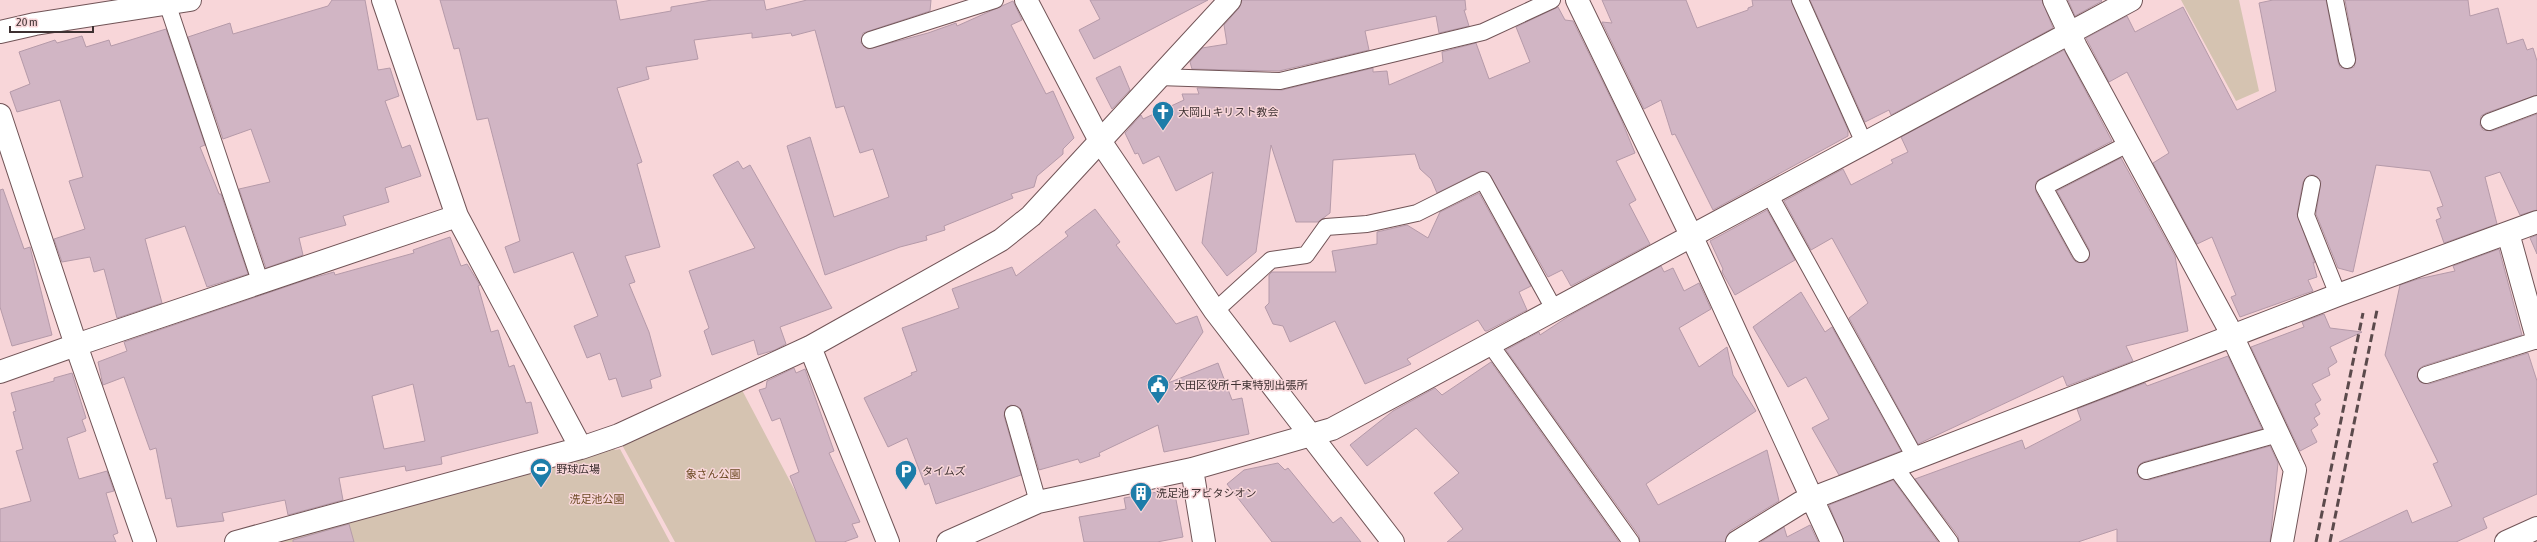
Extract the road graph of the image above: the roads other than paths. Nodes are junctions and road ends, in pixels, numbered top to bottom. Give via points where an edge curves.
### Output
1 (190, 0) edge
2 (383, 0) edge
3 (995, 0) edge
4 (1026, 0) edge
5 (1230, 0) edge
6 (1552, 0) edge
7 (1577, 0) edge
8 (1800, 0) edge
9 (2054, 0) edge
10 (2131, 0) edge
11 (2335, 0) edge
12 (167, 2) edge
13 (0, 32) edge
14 (2070, 33) junction
15 (870, 40) dead end
16 (2347, 60) dead end
17 (1158, 77) junction
18 (2537, 104) edge
19 (0, 115) edge
20 (2489, 122) dead end
21 (1100, 141) junction
22 (1864, 143) junction
23 (2128, 144) junction
24 (2312, 184) dead end
25 (1769, 194) junction
26 (457, 216) junction
27 (2537, 222) edge
28 (2508, 233) junction
29 (1691, 235) junction
30 (2080, 254) dead end
31 (261, 284) junction
32 (2338, 294) junction
33 (1554, 309) junction
34 (1215, 311) junction
35 (2232, 336) junction
36 (2537, 339) edge
37 (1490, 344) junction
38 (76, 345) junction
39 (810, 347) junction
40 (0, 372) edge
41 (2426, 375) dead end
42 (1013, 414) dead end
43 (2278, 434) junction
44 (1310, 435) junction
45 (581, 448) junction
46 (1916, 459) junction
47 (1895, 467) junction
48 (1192, 469) junction
49 (2146, 471) dead end
50 (1812, 499) junction
51 (1038, 502) junction
52 (2537, 528) edge
53 (145, 542) edge
54 (236, 542) edge
55 (888, 542) edge
56 (948, 542) edge
57 (1204, 542) edge
58 (1393, 542) edge
59 (1631, 542) edge
60 (1737, 542) edge
61 (1832, 542) edge
62 (1950, 542) edge
63 (2282, 542) edge
64 (2506, 542) edge

1 - 12 street
2 - 26 street
3 - 15 lane
4 - 21 street
5 - 17 street
6 - 17 lane via 1483,32 1280,81
7 - 29 street
8 - 22 lane
9 - 14 street
10 - 14 street
11 - 16 lane
12 - 13 street
12 - 31 lane
14 - 22 street
14 - 23 street
17 - 21 street
18 - 20 lane
19 - 38 street
21 - 34 street
21 - 39 street via 1031,216 1001,240
22 - 25 street
23 - 30 lane via 2044,187
23 - 35 street
24 - 32 lane via 2306,215
25 - 29 street
25 - 46 lane
26 - 31 street
26 - 45 street
27 - 28 street
28 - 32 street
28 - 36 street
29 - 33 street
29 - 50 street
31 - 38 street
32 - 35 street
33 - 34 lane via 1483,180 1417,213 1367,224 1326,227 1306,255 1271,260
33 - 37 street
34 - 44 street
35 - 43 street
35 - 46 street
36 - 41 lane
37 - 44 street via 1342,424
37 - 59 lane
38 - 40 street
38 - 53 street
39 - 45 street via 619,434
39 - 55 street
42 - 51 lane
43 - 49 lane
43 - 63 street via 2295,470
44 - 48 street
44 - 58 street
45 - 54 street
46 - 47 street
47 - 50 street
47 - 62 lane
48 - 51 street
48 - 57 street
50 - 60 street via 1800,503
50 - 61 street
51 - 56 street
52 - 64 street

